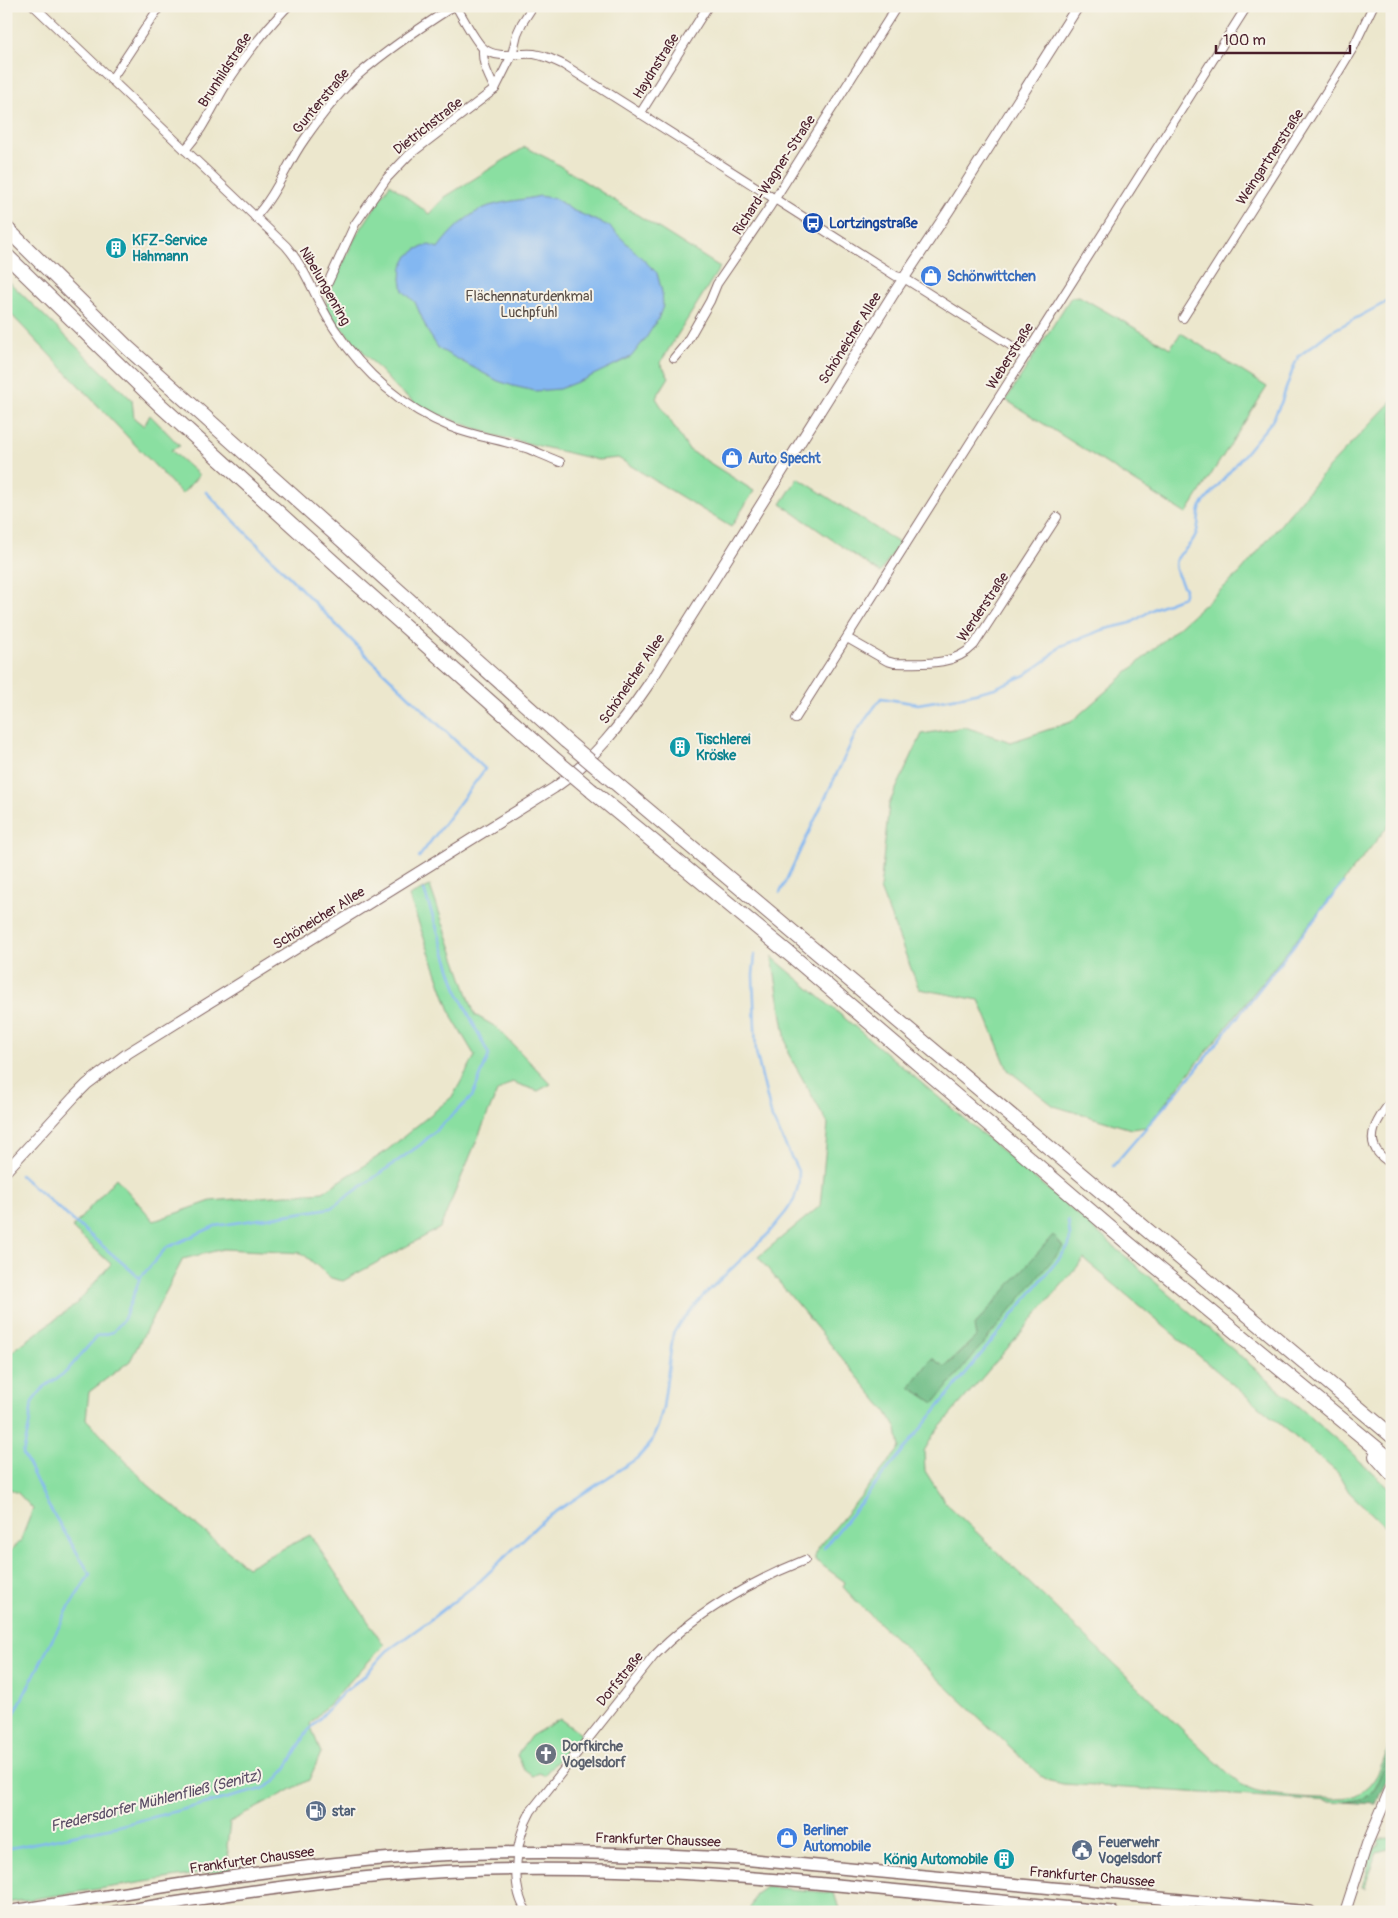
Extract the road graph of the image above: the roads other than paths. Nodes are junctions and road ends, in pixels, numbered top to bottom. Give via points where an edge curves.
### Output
1 (34, 6) edge
2 (160, 6) edge
3 (288, 6) edge
4 (455, 6) edge
5 (533, 6) edge
6 (708, 6) edge
7 (898, 6) edge
8 (1078, 6) edge
9 (1247, 6) edge
10 (1373, 6) edge
11 (482, 48) junction
12 (512, 55) junction
13 (112, 80) junction
14 (495, 88) junction
15 (640, 114) junction
16 (185, 150) junction
17 (774, 198) junction
18 (255, 217) junction
19 (6, 228) edge
20 (6, 255) edge
21 (904, 278) junction
22 (315, 292) junction
23 (1183, 318) dead end
24 (1026, 355) junction
25 (674, 358) dead end
26 (560, 462) dead end
27 (1057, 518) dead end
28 (848, 638) junction
29 (795, 719) dead end
30 (1392, 1100) edge
31 (1392, 1164) edge
32 (6, 1171) edge
33 (1362, 1411) junction
34 (1352, 1427) junction
35 (1392, 1430) edge
36 (1392, 1436) edge
37 (1392, 1461) edge
38 (1392, 1474) edge
39 (805, 1560) dead end
40 (1392, 1785) edge
41 (518, 1852) junction
42 (516, 1870) junction
43 (6, 1912) edge
44 (115, 1912) edge
45 (527, 1912) edge
46 (1112, 1912) edge
47 (1310, 1912) edge
48 (1345, 1912) edge

1 - 13 street, Nibelungenring
2 - 13 street
3 - 16 street, Brunhildstraße via 246,56
4 - 11 street
4 - 18 street, Gunterstraße via 358,75 303,141
5 - 12 street, Dietrichstraße via 518,34
6 - 15 street, Haydnstraße
7 - 17 street, Richard-Wagner-Straße
8 - 21 street, Schöneicher Allee
9 - 24 street, Weberstraße
10 - 23 street, Weingartnerstraße via 1335,78
11 - 12 street via 492,54
11 - 14 street via 486,72
12 - 14 street, Dietrichstraße
12 - 15 street via 548,57
13 - 16 street, Nibelungenring
14 - 22 street, Dietrichstraße via 409,155 387,178 355,224 326,287
15 - 17 street
16 - 18 street, Nibelungenring
17 - 21 street
17 - 25 street, Richard-Wagner-Straße via 717,284 685,345
18 - 22 street, Nibelungenring via 292,253
19 - 33 highway, bridge via 128,348 606,776
20 - 34 highway, bridge via 160,405 552,757 798,961 1129,1244
21 - 24 street
21 - 32 street, Schöneicher Allee via 648,685 595,753 554,788 128,1053 87,1084
22 - 26 street, Nibelungenring via 353,354 401,399 451,427 528,449
24 - 28 street, Weberstraße
27 - 28 street, Werderstraße via 966,653 946,661 894,664
28 - 29 street, Weberstraße
30 - 31 street via 1376,1122 1372,1137 1383,1159
33 - 35 highway
33 - 36 highway
34 - 37 highway
34 - 38 highway
39 - 41 street, Dorfstraße via 716,1606 666,1644 531,1811 524,1822
40 - 48 street via 1364,1851
41 - 42 street, Dorfstraße
41 - 43 main road, Frankfurter Chaussee via 406,1857 298,1868
41 - 47 main road, Frankfurter Chaussee via 742,1859
42 - 44 main road via 420,1872
42 - 45 street via 518,1897
42 - 46 main road via 657,1871 760,1878

